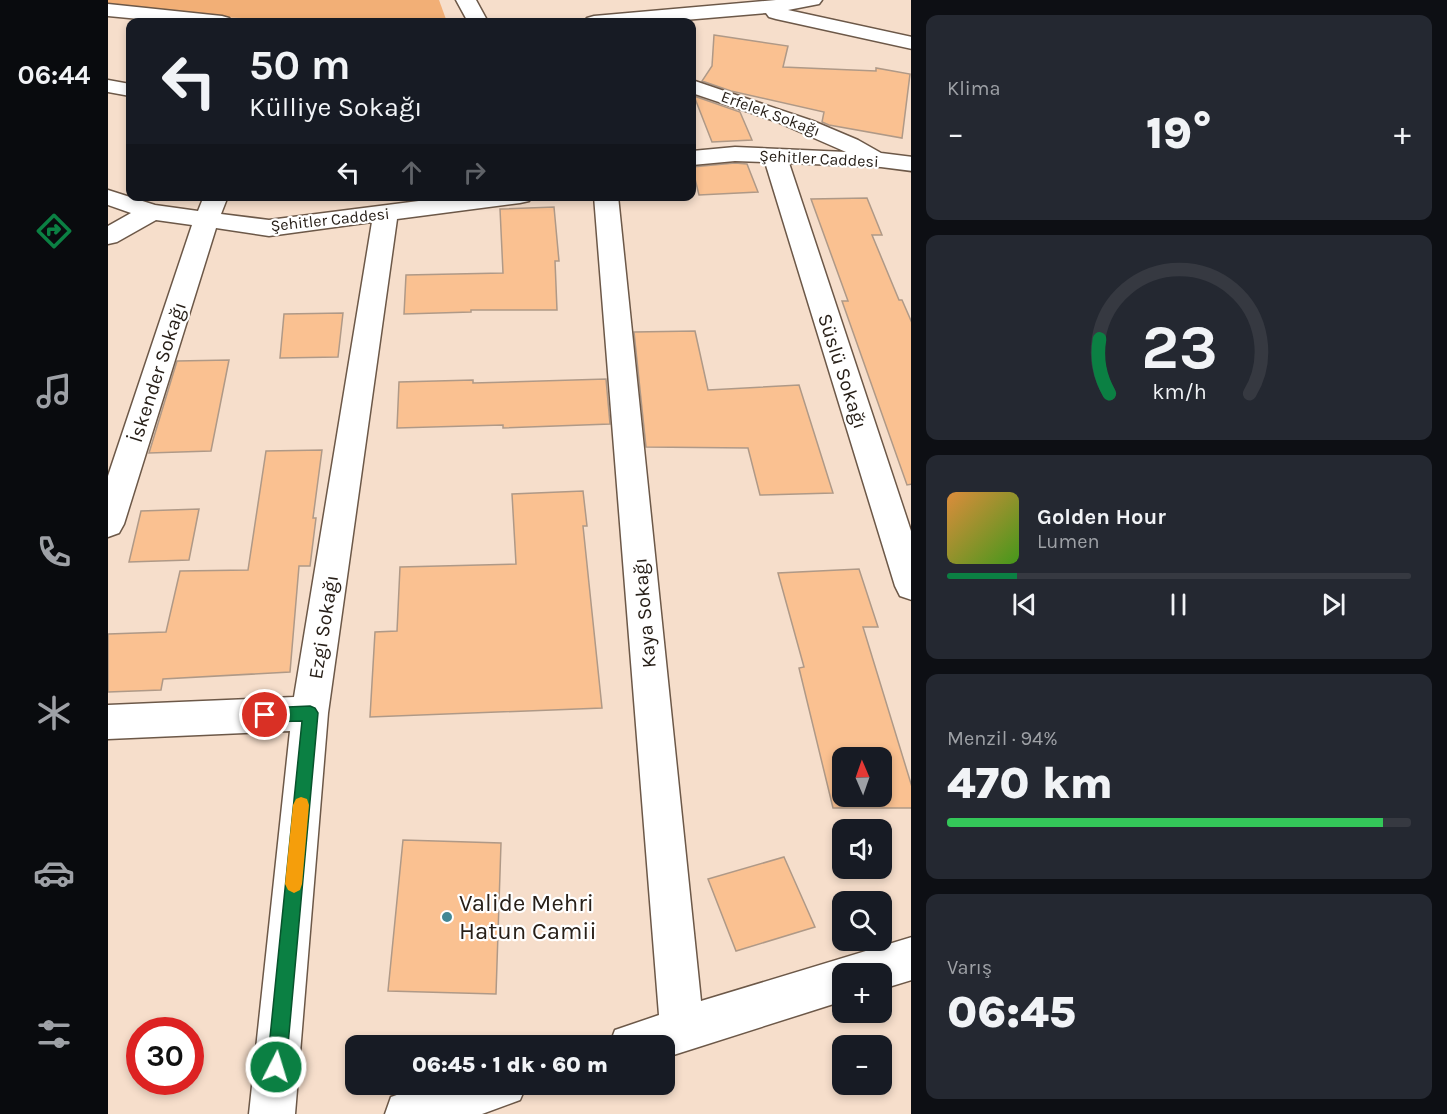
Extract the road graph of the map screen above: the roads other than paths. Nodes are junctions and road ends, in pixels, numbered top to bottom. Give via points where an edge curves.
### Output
1 (466, 0) edge
2 (812, 0) edge
3 (756, 9) junction
4 (108, 10) edge
5 (184, 18) edge
6 (476, 18) edge
7 (644, 18) edge
8 (911, 43) edge
9 (108, 86) edge
10 (696, 87) edge
11 (126, 89) edge
12 (775, 156) junction
13 (696, 158) edge
14 (881, 160) junction
15 (911, 164) edge
16 (108, 197) edge
17 (480, 201) edge
18 (606, 201) edge
19 (211, 208) edge
20 (152, 212) junction
21 (386, 213) junction
22 (108, 236) edge
23 (108, 524) edge
24 (911, 583) edge
25 (310, 713) junction
26 (108, 722) edge
27 (911, 958) edge
28 (892, 964) edge
29 (832, 982) edge
30 (682, 1029) junction
31 (664, 1035) edge
32 (469, 1095) edge
33 (272, 1114) edge
34 (408, 1114) edge

1 - 6 street
2 - 3 street
3 - 7 street
3 - 8 street
4 - 5 street
9 - 11 street
10 - 14 street, Erfelek Sokağı via 833,135
12 - 13 street, Şehitler Caddesi
12 - 14 street, Şehitler Caddesi
12 - 24 street, Süslü Sokağı
14 - 15 street, Şehitler Caddesi
16 - 20 street, Şehitler Caddesi
17 - 21 street, Şehitler Caddesi
18 - 30 street, Kaya Sokağı
19 - 20 street, Şehitler Caddesi
19 - 21 street, Şehitler Caddesi via 269,228
19 - 23 street, İskender Sokağı
20 - 22 street
21 - 25 street, Ezgi Sokağı
25 - 26 street
25 - 33 street, Ezgi Sokağı
27 - 28 street
29 - 30 street
30 - 31 street
32 - 34 street

